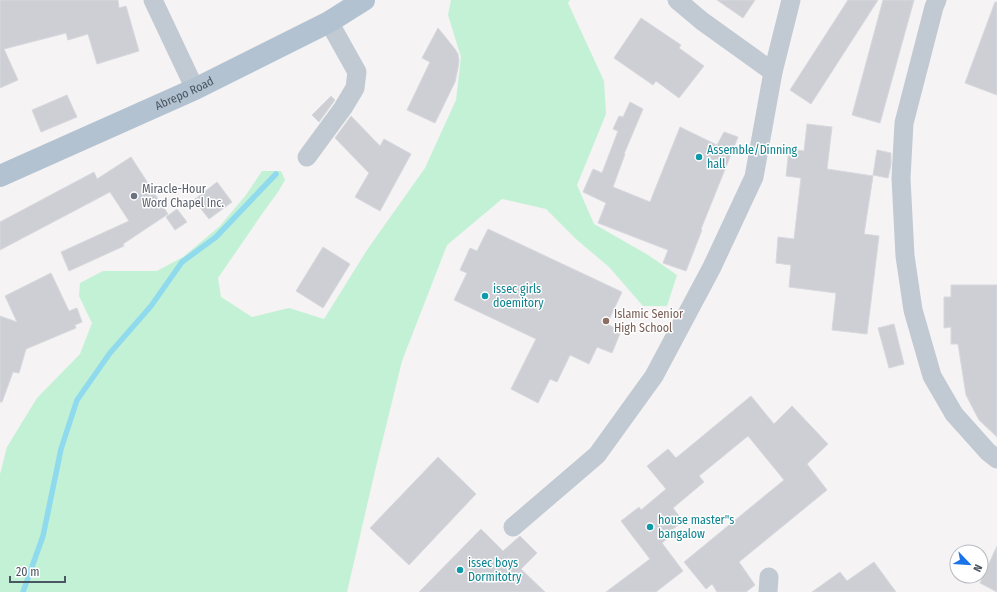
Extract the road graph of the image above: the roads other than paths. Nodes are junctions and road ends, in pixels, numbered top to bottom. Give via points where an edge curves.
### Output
1 (153, 0) edge
2 (364, 0) edge
3 (677, 0) edge
4 (791, 0) edge
5 (937, 0) edge
6 (329, 22) junction
7 (773, 72) junction
8 (195, 89) junction
9 (306, 157) dead end
10 (0, 176) edge
11 (997, 459) edge
12 (513, 527) dead end

1 - 8 street
2 - 6 main road, Abrepo Road
3 - 7 street
4 - 7 street
5 - 11 street via 904,123 902,178 906,264 913,310 932,376 954,414
6 - 8 main road, Abrepo Road
6 - 9 street via 357,72 355,88
7 - 12 street via 754,177 712,267 654,376 596,455
8 - 10 main road, Abrepo Road

